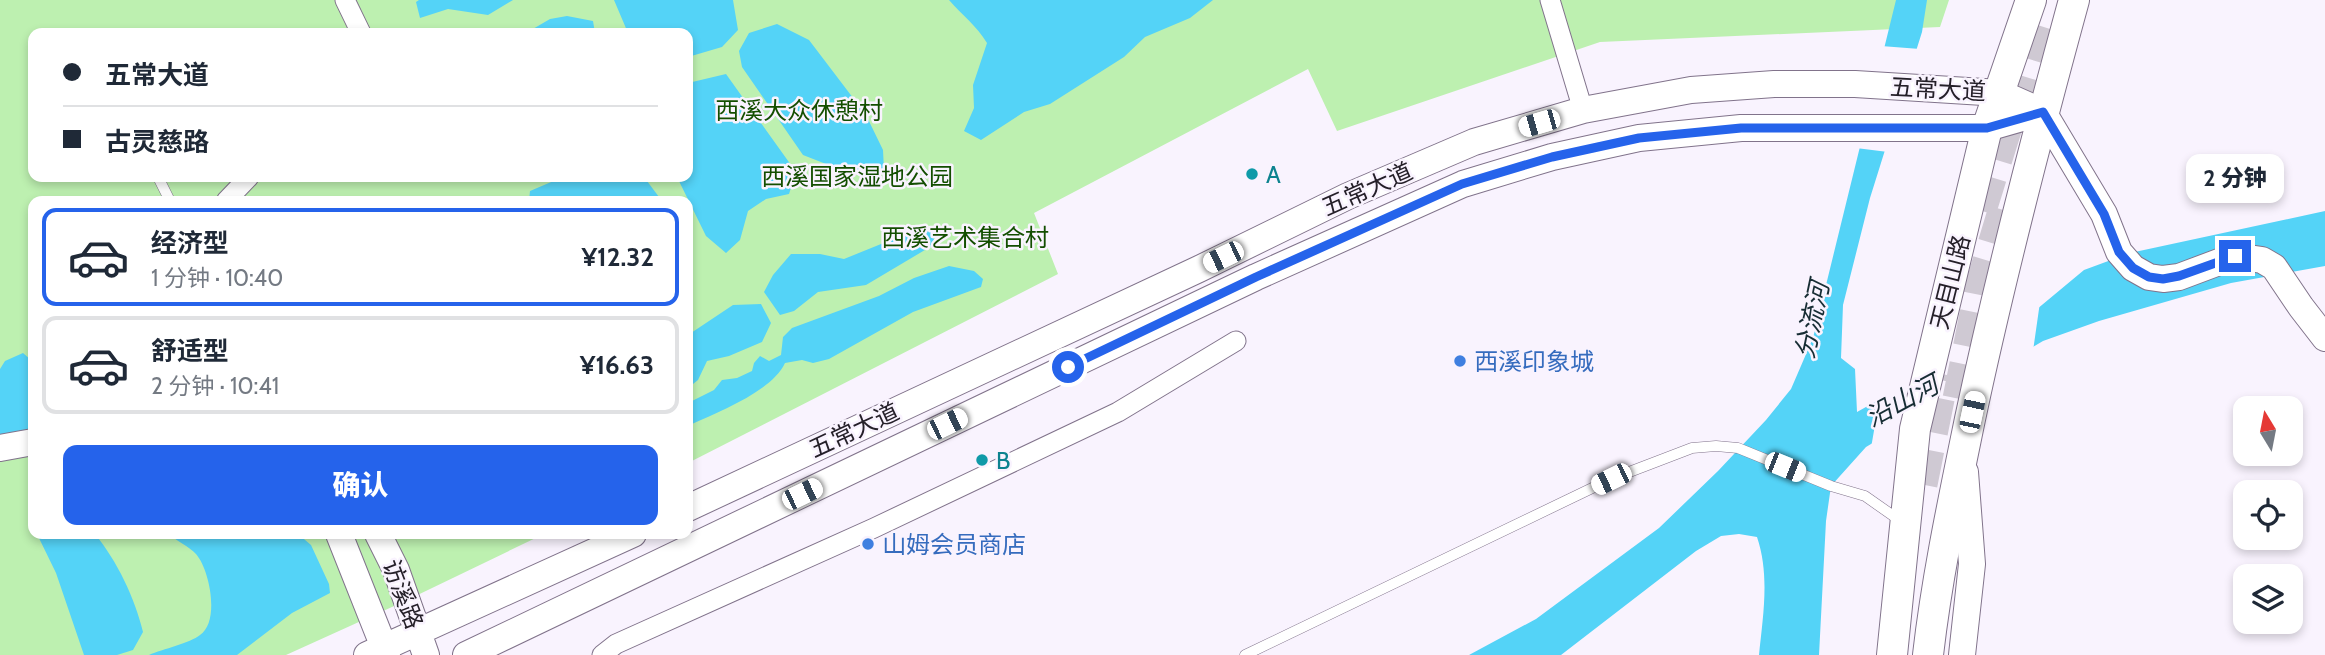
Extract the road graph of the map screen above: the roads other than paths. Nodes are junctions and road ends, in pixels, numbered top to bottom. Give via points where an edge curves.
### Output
1 (345, 0) edge
2 (1550, 0) edge
3 (2031, 0) edge
4 (2074, 0) edge
5 (359, 28) edge
6 (2000, 93) junction
7 (1583, 110) junction
8 (2043, 112) junction
9 (1987, 128) junction
10 (244, 182) edge
11 (231, 196) edge
12 (2325, 338) edge
13 (1236, 341) dead end
14 (28, 443) edge
15 (0, 448) edge
16 (1963, 453) junction
17 (693, 506) edge
18 (1905, 524) junction
19 (341, 539) edge
20 (380, 539) edge
21 (623, 539) edge
22 (422, 643) edge
23 (379, 652) edge
24 (466, 655) edge
25 (602, 655) edge
26 (1245, 655) edge
27 (1892, 655) edge
28 (1928, 655) edge
29 (1962, 655) edge

1 - 5 street
2 - 7 street
3 - 6 main road, 天目山路
4 - 8 main road, 天目山路
6 - 7 main road, 五常大道 via 1774,83 1690,90
6 - 8 main road, 五常大道
6 - 9 main road, 天目山路
7 - 17 main road, 五常大道 via 1474,142 1348,196
8 - 9 main road, 五常大道
8 - 12 main road via 2104,214 2122,256 2133,268 2163,279 2235,256 2262,260 2274,267
8 - 16 main road, 天目山路
9 - 18 main road, 天目山路 via 1915,429
9 - 24 main road, 五常大道 via 1741,128 1639,138 1462,184 1256,277
10 - 11 street
13 - 25 street via 1118,412 616,644
14 - 15 main road
16 - 28 main road, 天目山路
16 - 29 main road, 天目山路 via 1972,564
18 - 26 lane via 1865,495 1738,448 1692,449 1611,479
18 - 27 main road, 天目山路
19 - 23 main road
20 - 22 main road, 访溪路
21 - 22 main road
22 - 23 main road

